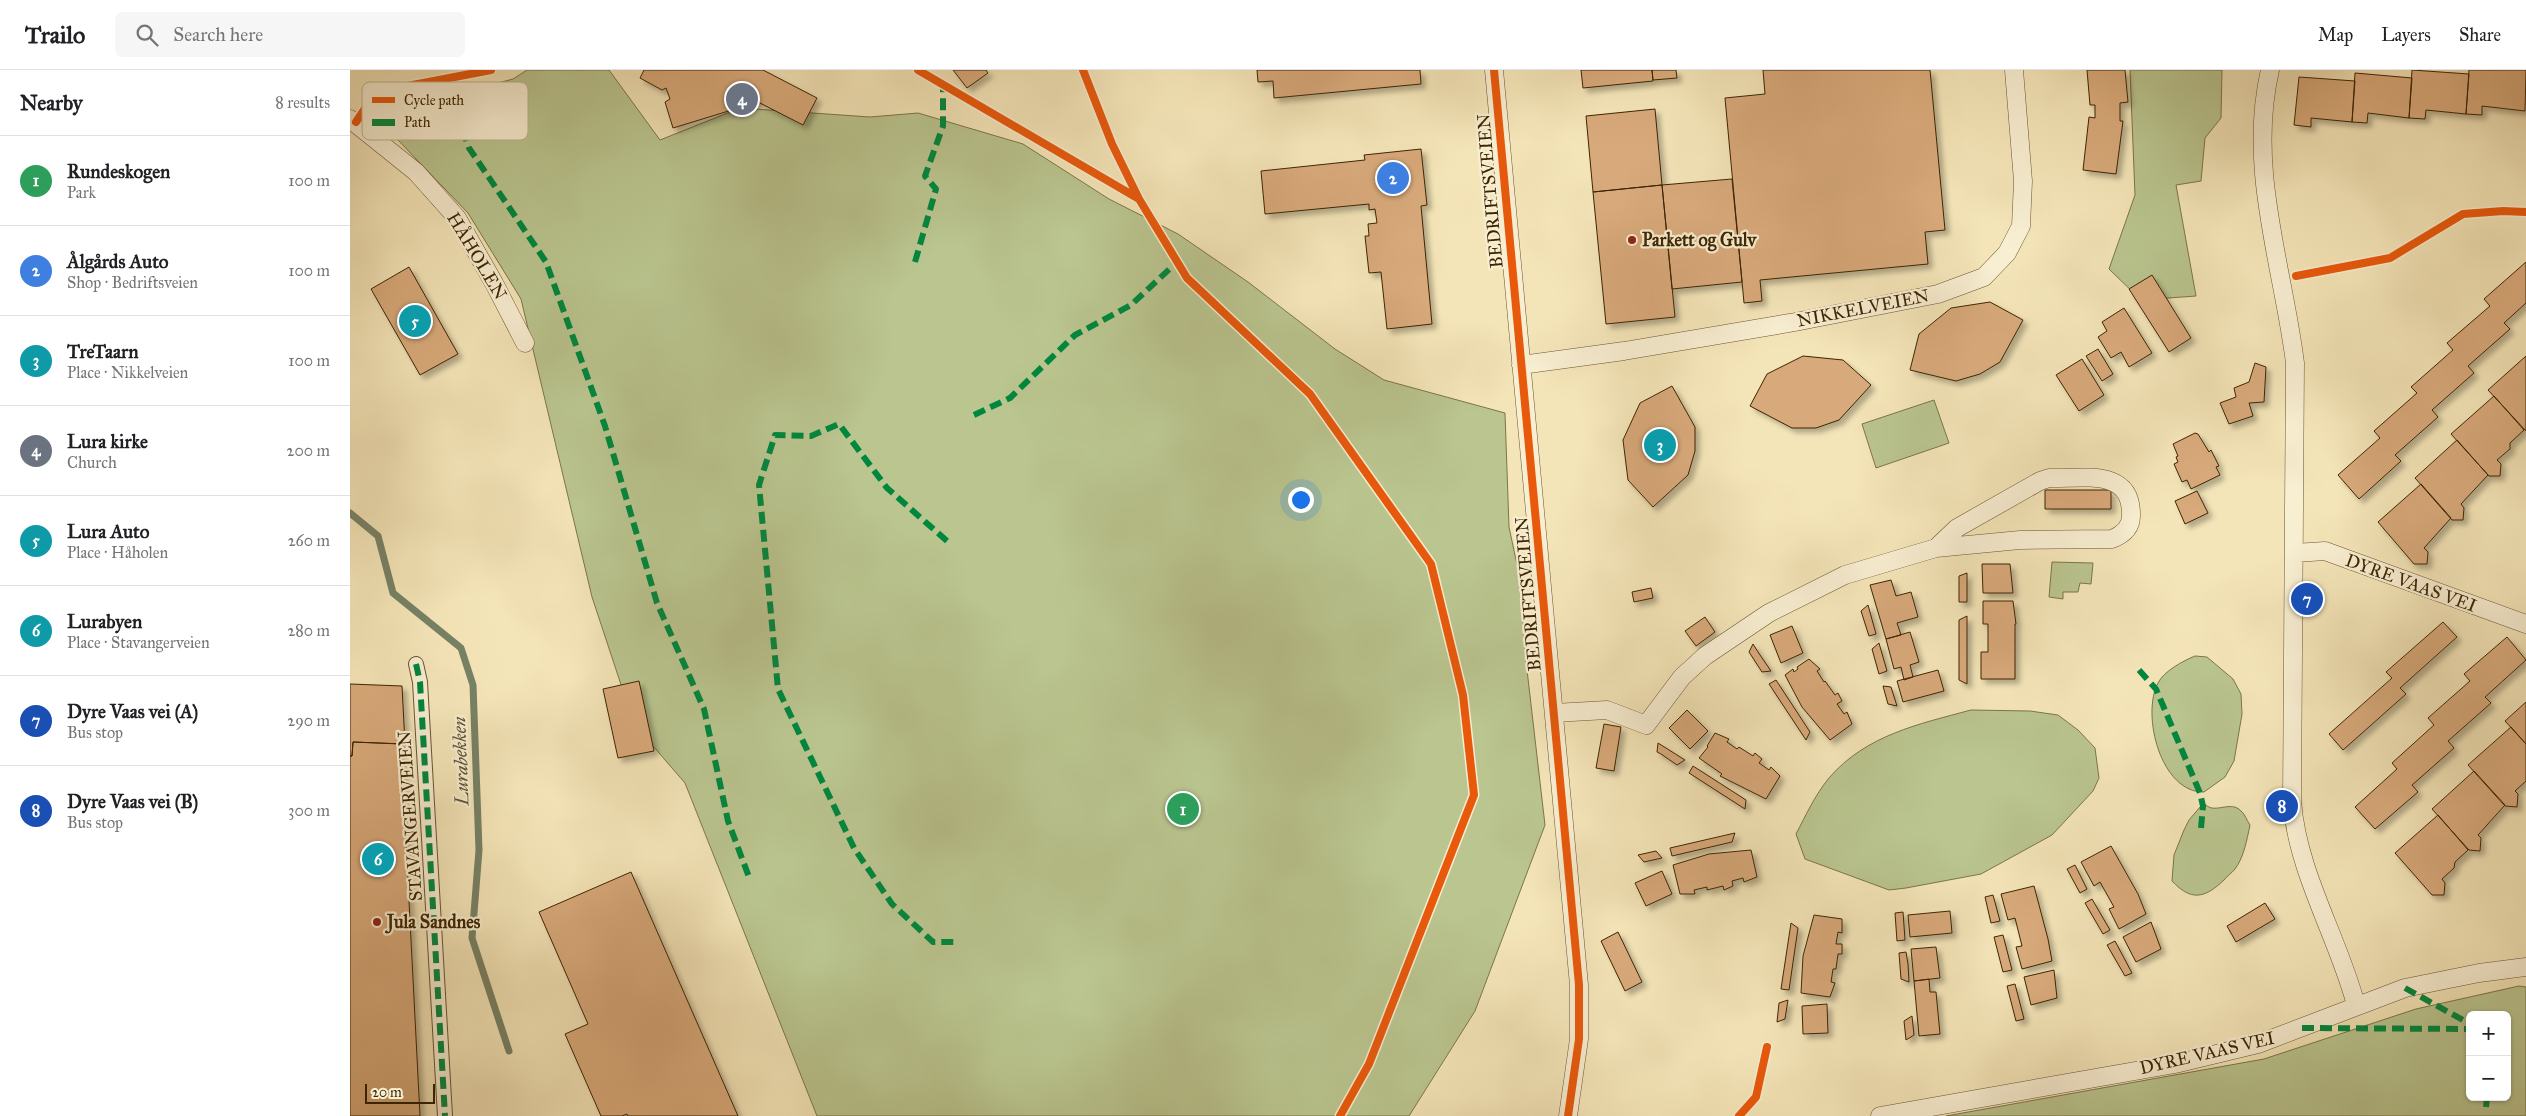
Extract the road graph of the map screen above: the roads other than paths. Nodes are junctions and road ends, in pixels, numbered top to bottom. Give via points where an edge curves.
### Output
1 (1494, 70) edge
2 (2014, 70) edge
3 (2270, 70) edge
4 (350, 119) edge
5 (362, 129) edge
6 (376, 140) edge
7 (525, 343) dead end
8 (1522, 365) junction
9 (1936, 548) junction
10 (2295, 554) junction
11 (2526, 624) edge
12 (416, 664) dead end
13 (1554, 713) junction
14 (2526, 967) edge
15 (2356, 1005) junction
16 (445, 1116) edge
17 (1568, 1116) edge
18 (1880, 1116) edge

1 - 8 street, BEDRIFTSVEIEN
2 - 8 street, NIKKELVEIEN via 2023,181 2021,226 2007,253 1984,277 1938,294 1795,322
3 - 10 street via 2263,115 2263,161 2267,210 2295,363
4 - 5 street, HÅHOLEN
6 - 7 street, HÅHOLEN via 416,172 457,218
8 - 13 street, BEDRIFTSVEIEN
9 - 9 street via 2020,540 2112,538 2127,529 2131,518 2130,505 2123,487 2116,482 2049,478 1958,528
9 - 13 street via 1845,575 1769,613 1732,636 1688,672 1646,725 1607,710
10 - 11 street, DYRE VAAS VEI via 2325,552
10 - 15 street via 2294,826 2348,973
12 - 16 street, STAVANGERVEIEN via 422,701
13 - 17 street, BEDRIFTSVEIEN via 1579,985 1579,1039
14 - 15 street, DYRE VAAS VEI via 2439,980
15 - 18 street, DYRE VAAS VEI via 2258,1044 2194,1059

